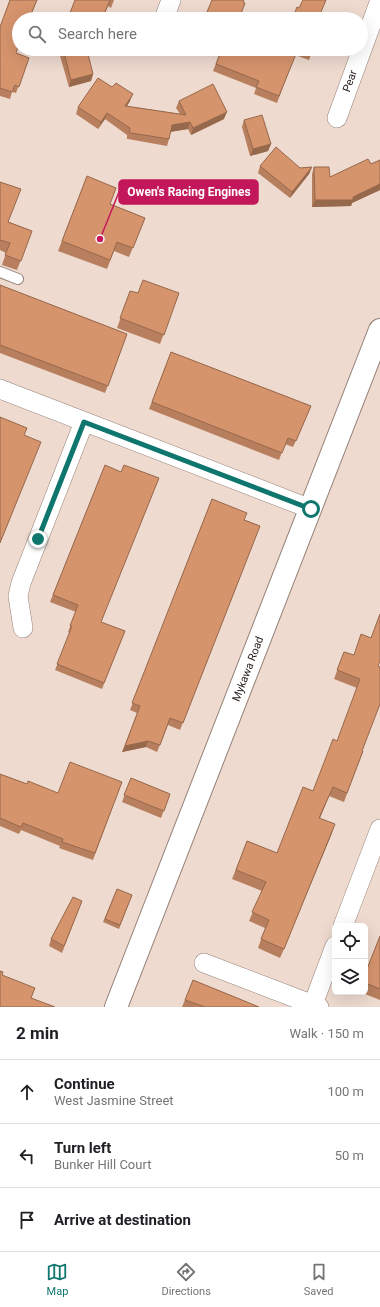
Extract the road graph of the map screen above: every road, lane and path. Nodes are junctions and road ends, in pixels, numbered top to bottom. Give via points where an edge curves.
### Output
1 (171, 0) edge
2 (380, 0) edge
3 (167, 12) edge
4 (368, 33) edge
5 (360, 56) edge
6 (337, 118) dead end
7 (0, 272) edge
8 (18, 279) dead end
9 (380, 330) edge
10 (0, 389) edge
11 (84, 422) junction
12 (311, 509) junction
13 (23, 628) dead end
14 (380, 830) edge
15 (344, 923) edge
16 (332, 955) edge
17 (204, 963) dead end
18 (314, 1006) edge
19 (116, 1007) edge

1 - 3 street
2 - 4 street, Pear
5 - 6 street, Pear
7 - 8 lane
9 - 12 main road, Mykawa Road
10 - 11 street
11 - 12 street
11 - 13 street via 21,583 18,596
12 - 19 main road, Mykawa Road
14 - 15 street
16 - 18 street
17 - 18 street

